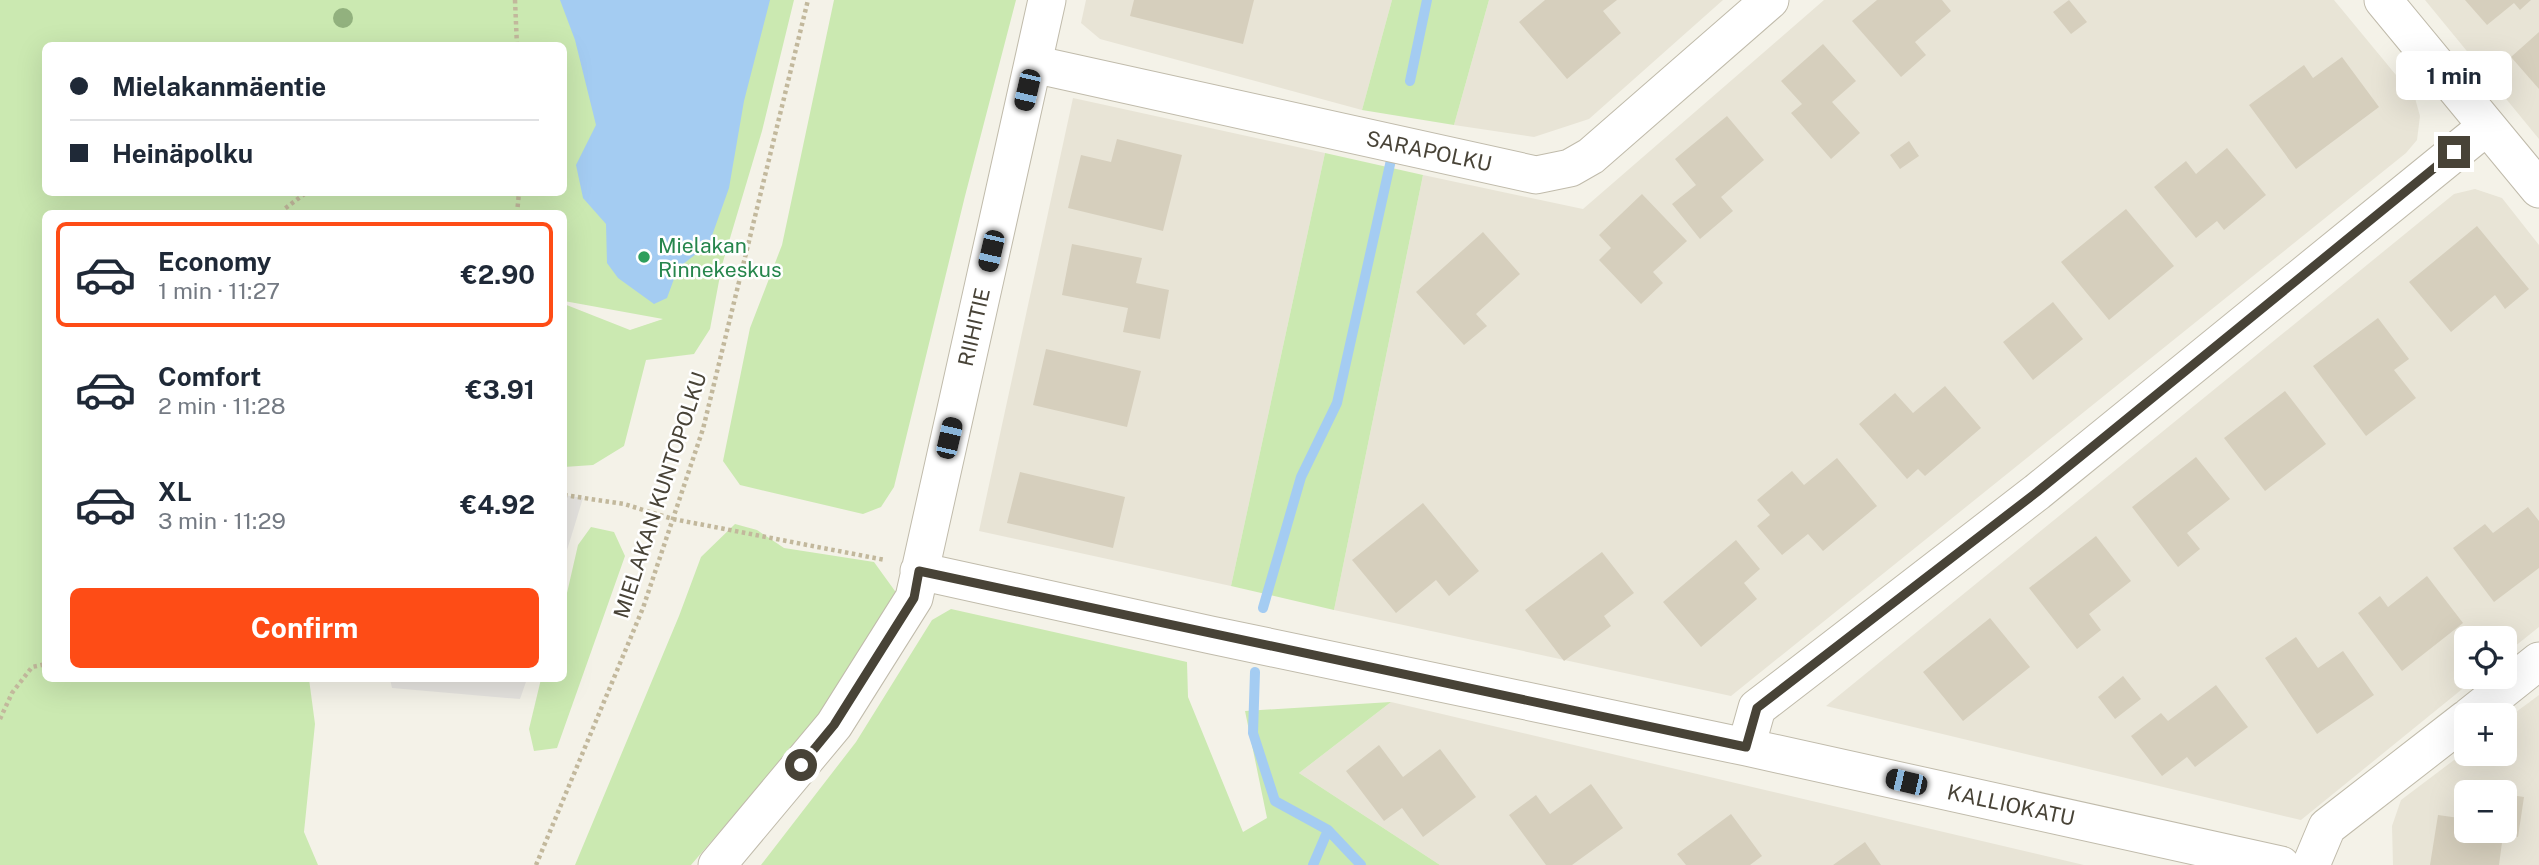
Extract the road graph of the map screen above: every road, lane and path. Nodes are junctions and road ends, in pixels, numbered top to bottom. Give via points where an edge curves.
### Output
1 (515, 0) edge
2 (808, 0) edge
3 (1047, 0) edge
4 (1770, 0) edge
5 (2383, 0) edge
6 (517, 42) edge
7 (1033, 64) junction
8 (2486, 127) junction
9 (2539, 189) edge
10 (302, 196) edge
11 (283, 210) edge
12 (567, 495) edge
13 (674, 519) junction
14 (919, 571) junction
15 (2539, 661) edge
16 (42, 665) edge
17 (2486, 703) edge
18 (0, 719) edge
19 (2454, 728) edge
20 (1746, 747) junction
21 (536, 865) edge
22 (717, 865) edge
23 (2281, 865) edge
24 (2311, 865) edge

1 - 6 path
2 - 13 path, MIELAKAN KUNTOPOLKU via 703,429
3 - 7 street, RIIHITIE
4 - 7 street, SARAPOLKU via 1591,156 1570,168 1536,175
5 - 8 street
7 - 14 street, RIIHITIE
8 - 9 street
8 - 20 street via 2037,492 1757,708
10 - 11 path
12 - 13 path via 624,504
13 - 14 path via 895,562
13 - 21 path, MIELAKAN KUNTOPOLKU via 643,608
14 - 20 street, KALLIOKATU
14 - 22 street, RIIHITIE via 914,598 834,725
15 - 17 street
16 - 18 path via 32,667
19 - 24 street via 2327,827
20 - 23 street, KALLIOKATU

